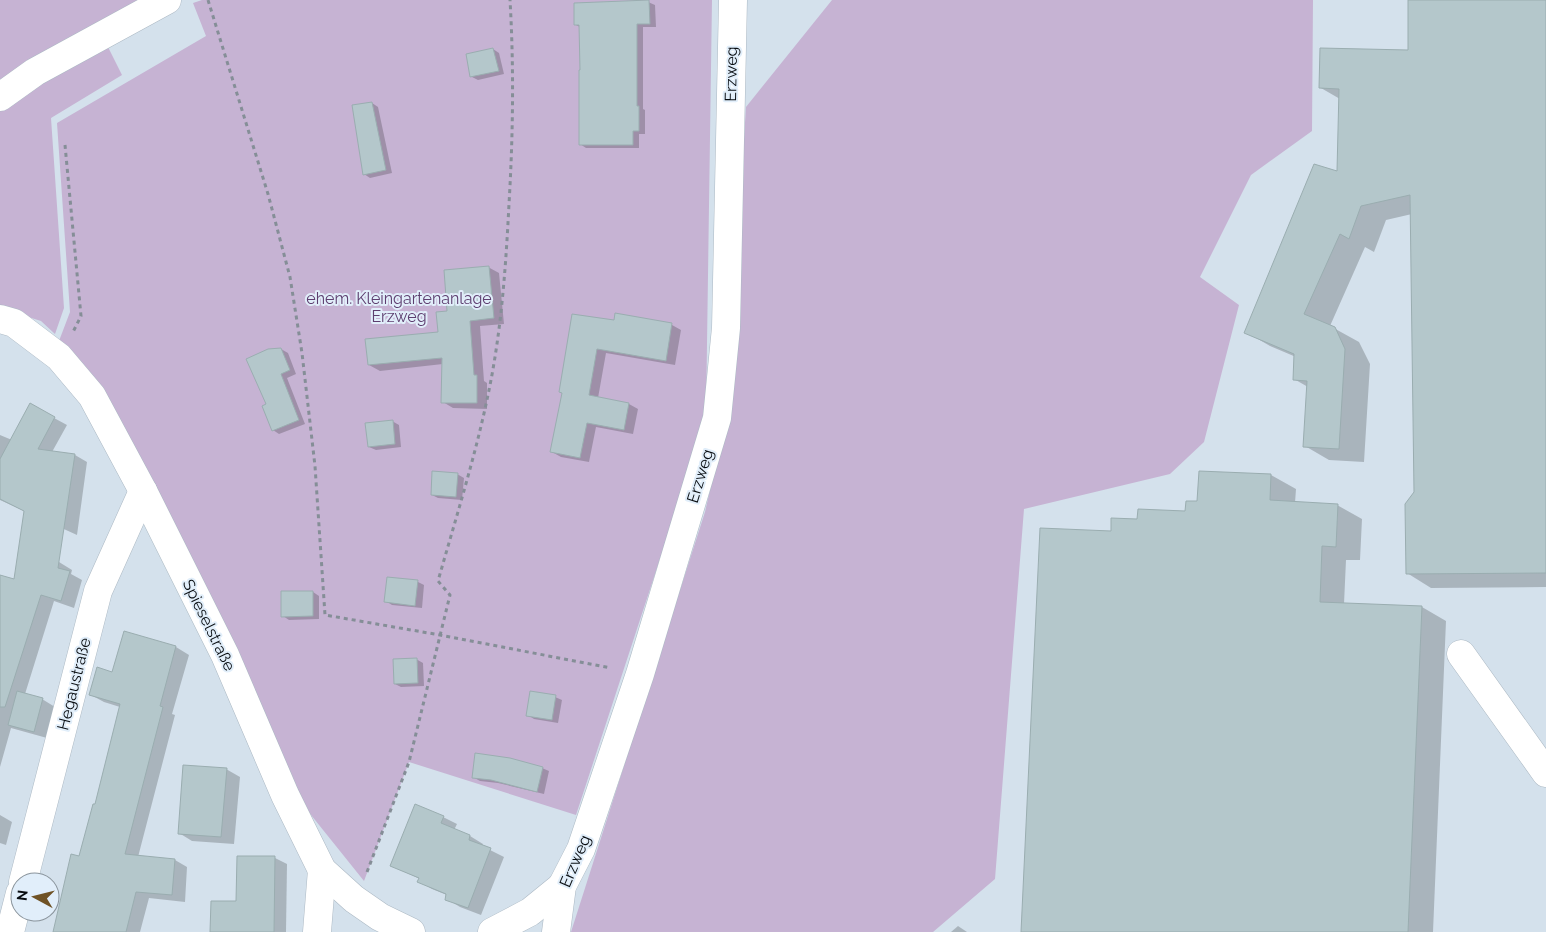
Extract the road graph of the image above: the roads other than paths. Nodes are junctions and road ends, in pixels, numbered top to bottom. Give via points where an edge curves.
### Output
1 (167, 0) edge
2 (733, 0) edge
3 (0, 97) edge
4 (0, 319) edge
5 (143, 492) junction
6 (1461, 654) dead end
7 (1546, 773) edge
8 (322, 870) junction
9 (26, 872) edge
10 (562, 886) junction
11 (317, 932) edge
12 (411, 932) edge
13 (492, 932) edge
14 (556, 932) edge

1 - 3 street via 35,72
2 - 10 street, Erzweg via 726,328 717,418 640,674 581,849
4 - 5 street, Spieselstraße via 14,323 60,357 92,396
5 - 8 street, Spieselstraße via 225,656 285,795
5 - 9 street, Hegaustraße via 98,590
6 - 7 street
8 - 11 street
8 - 12 street, Spieselstraße via 354,899 380,917
10 - 13 street via 530,912
10 - 14 street, Erzweg

